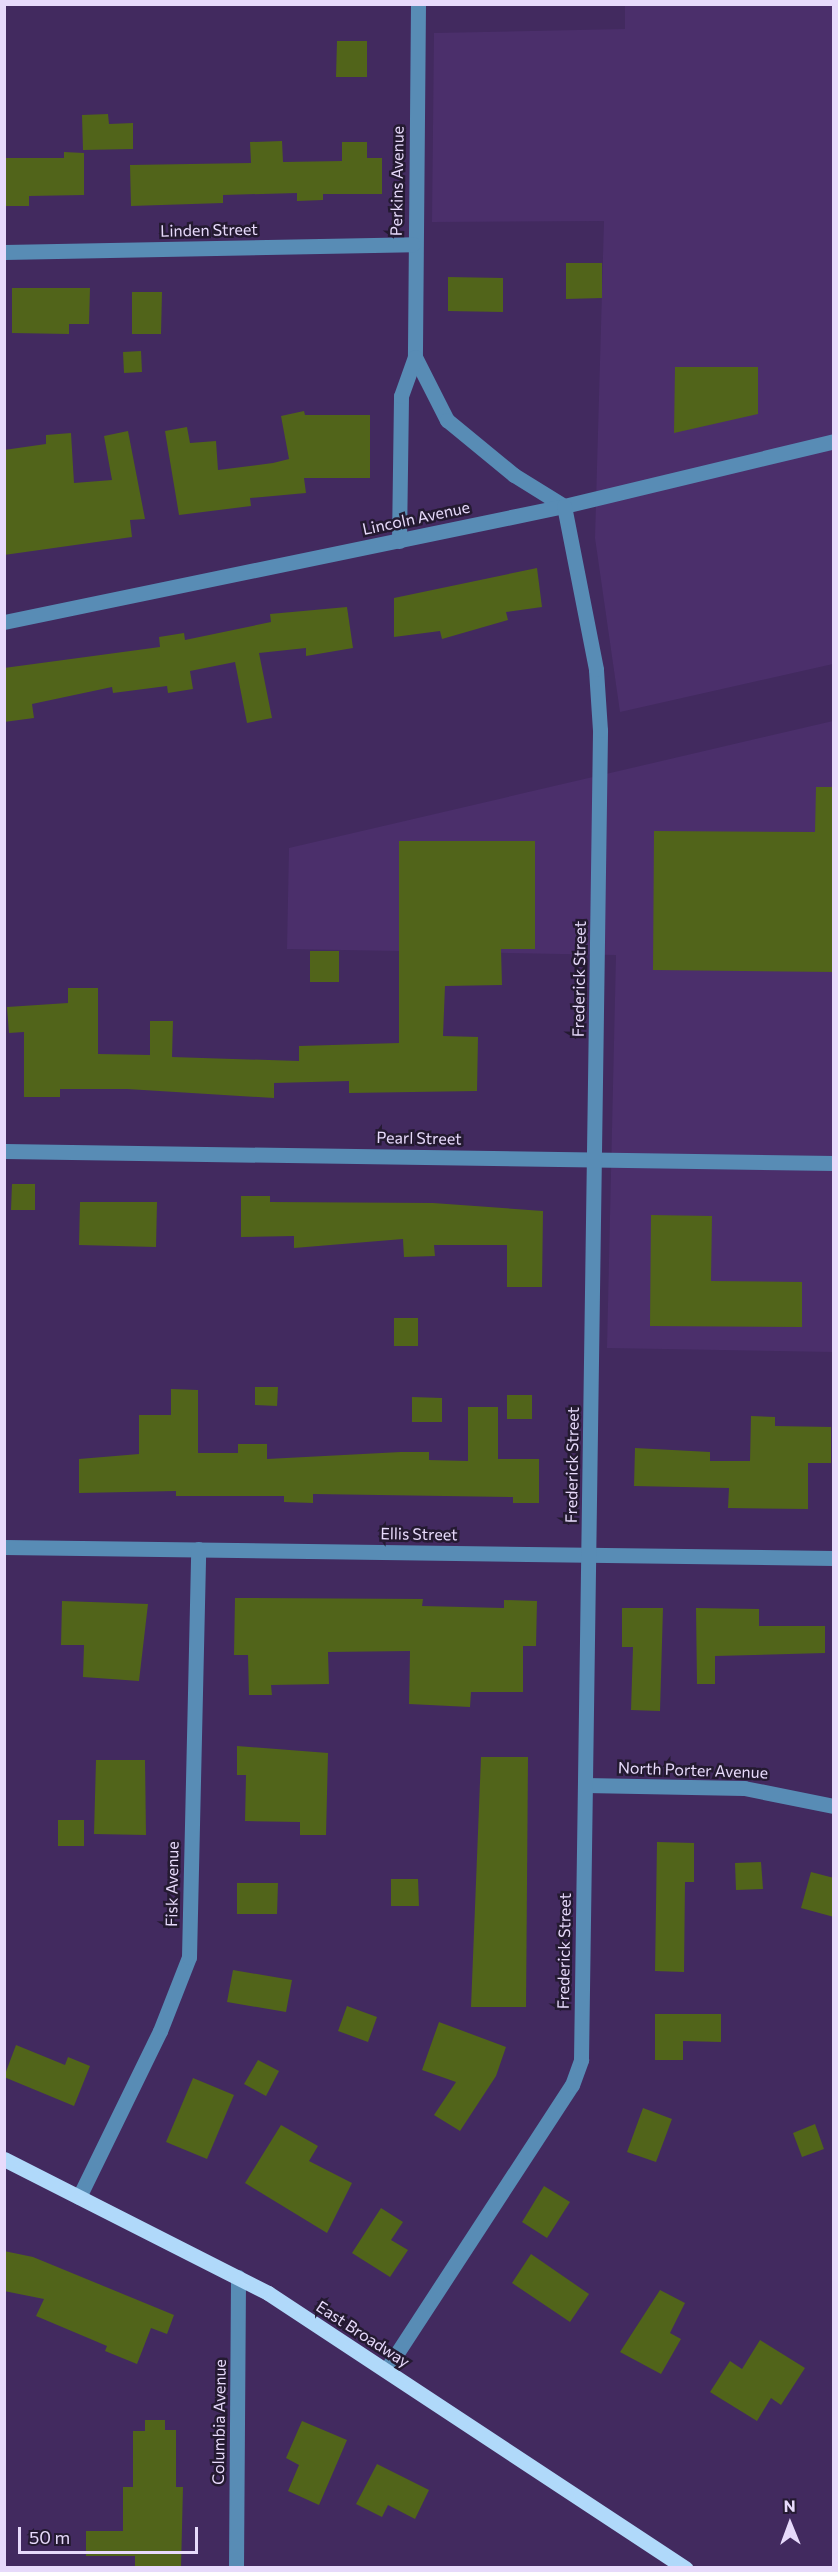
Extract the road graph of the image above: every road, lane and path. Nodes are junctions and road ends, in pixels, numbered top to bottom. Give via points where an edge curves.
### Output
1 (418, 4) edge
2 (413, 244) junction
3 (4, 252) edge
4 (415, 357) junction
5 (834, 441) edge
6 (564, 506) junction
7 (399, 541) junction
8 (4, 622) edge
9 (4, 1151) edge
10 (594, 1158) junction
11 (834, 1163) edge
12 (4, 1547) edge
13 (198, 1549) junction
14 (588, 1554) junction
15 (834, 1558) edge
16 (585, 1785) junction
17 (834, 1806) edge
18 (4, 2159) edge
19 (79, 2197) junction
20 (238, 2277) junction
21 (386, 2370) junction
22 (236, 2568) edge
23 (685, 2568) edge

1 - 2 street, Perkins Avenue
2 - 3 street, Linden Street
2 - 4 street, Perkins Avenue
4 - 6 street, Perkins Avenue via 447,420 514,475
4 - 7 street, Perkins Avenue via 400,396
5 - 6 street, Lincoln Avenue
6 - 7 street, Lincoln Avenue
6 - 10 street, Frederick Street via 599,702
7 - 8 street, Lincoln Avenue
9 - 10 street, Pearl Street
10 - 11 street, Pearl Street
10 - 14 street, Frederick Street
12 - 13 street, Ellis Street
13 - 14 street, Ellis Street
13 - 19 street, Fisk Avenue via 189,1957 160,2031
14 - 15 street, Ellis Street
14 - 16 street, Frederick Street
16 - 17 street, North Porter Avenue via 744,1788
16 - 21 street, Frederick Street via 577,2073
18 - 19 main road, East Broadway
19 - 20 main road, East Broadway
20 - 21 main road, East Broadway
20 - 22 street, Columbia Avenue
21 - 23 main road, East Broadway

